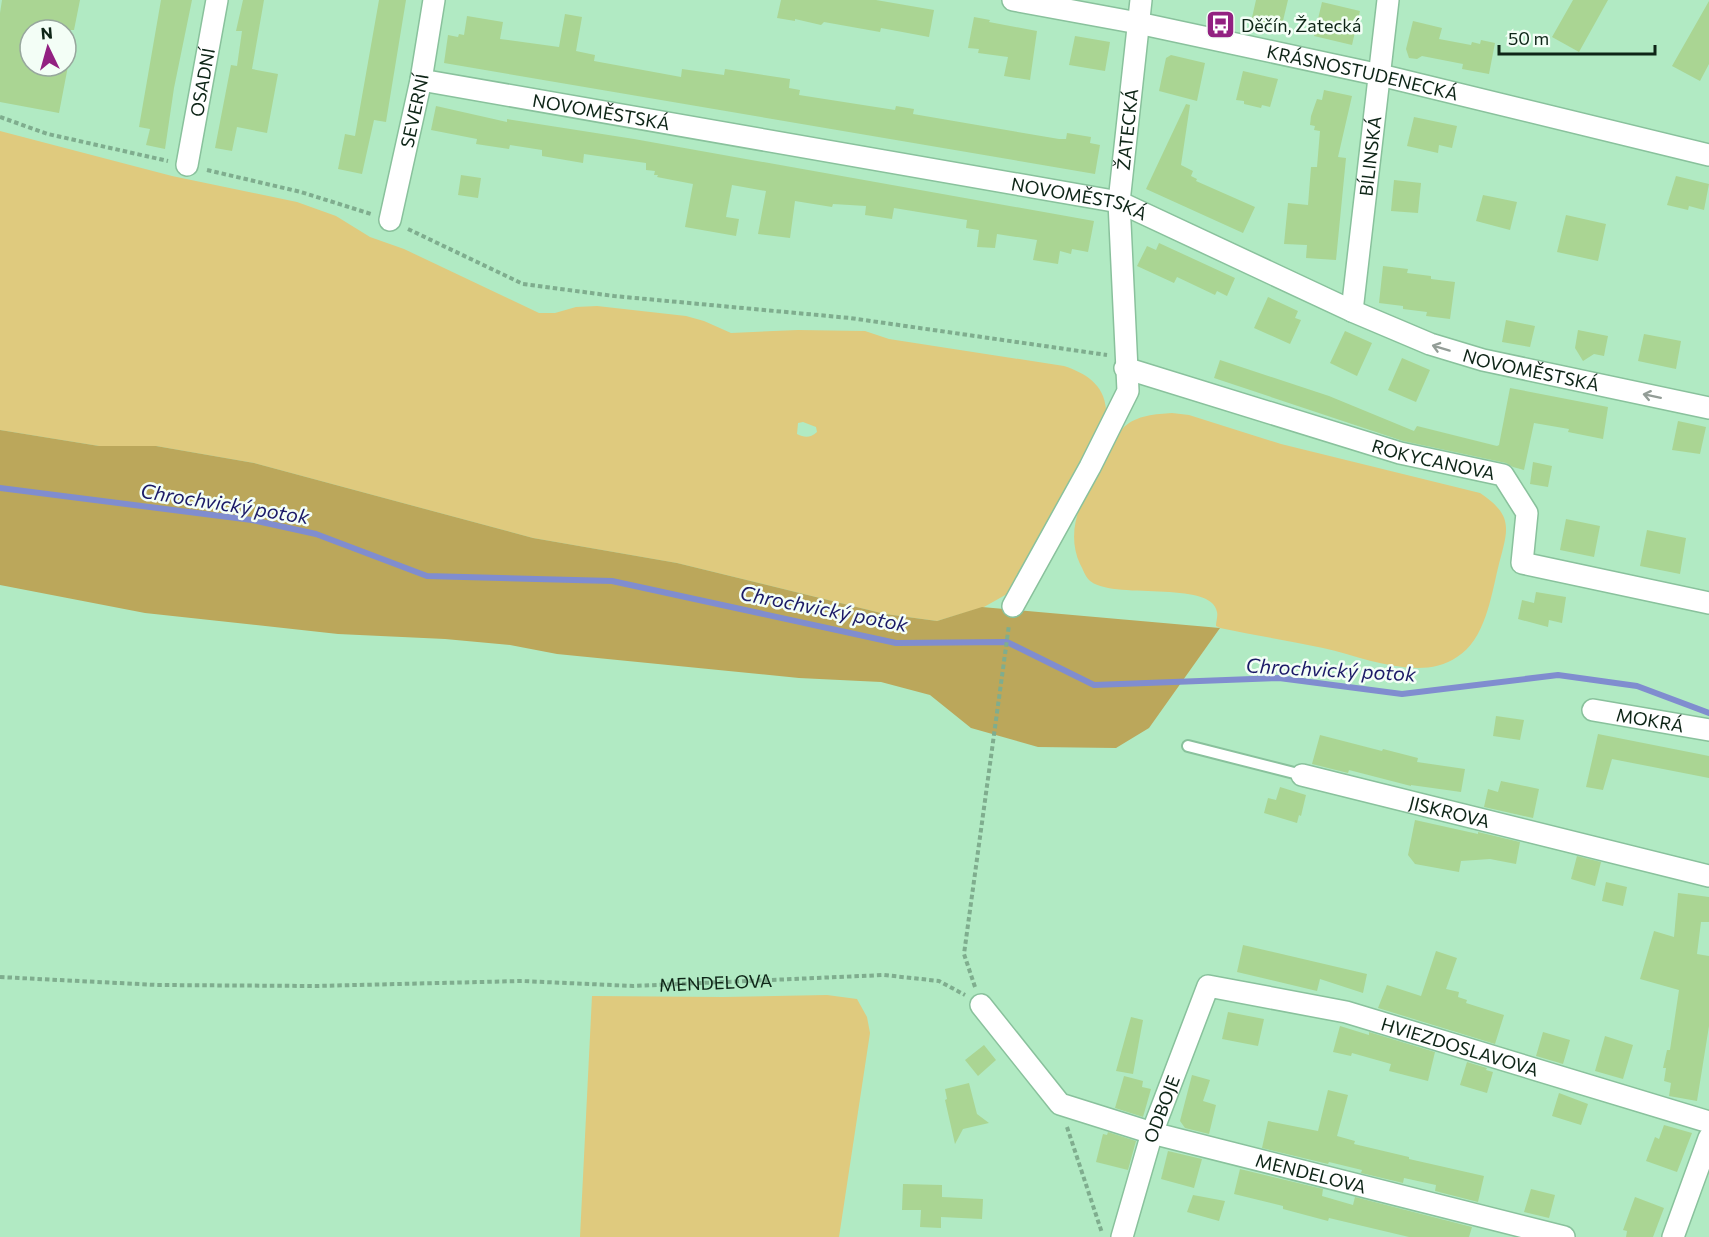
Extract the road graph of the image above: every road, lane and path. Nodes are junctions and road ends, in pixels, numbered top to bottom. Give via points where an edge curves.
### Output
1 (217, 0) edge
2 (434, 0) edge
3 (1013, 0) edge
4 (1141, 0) edge
5 (1388, 0) edge
6 (1138, 23) junction
7 (1380, 75) junction
8 (421, 80) junction
9 (1709, 155) edge
10 (187, 165) dead end
11 (1119, 202) junction
12 (390, 220) joint
13 (1352, 311) junction
14 (1125, 368) junction
15 (1709, 408) edge
16 (1709, 603) edge
17 (1012, 606) dead end
18 (1008, 628) dead end
19 (1593, 711) dead end
20 (1709, 730) edge
21 (1188, 746) dead end
22 (1302, 776) joint
23 (1709, 876) edge
24 (0, 977) edge
25 (1208, 986) joint
26 (981, 1005) junction
27 (1060, 1104) junction
28 (1709, 1122) edge
29 (1152, 1133) junction
30 (1709, 1138) edge
31 (1103, 1237) edge
32 (1122, 1237) edge
33 (1564, 1237) edge
34 (1673, 1237) edge

1 - 10 street, OSADNÍ
2 - 8 street, SEVERNÍ
3 - 6 street, KRÁSNOSTUDENECKÁ
4 - 6 street, ŽATECKÁ
5 - 7 street, BÍLINSKÁ
6 - 7 street, KRÁSNOSTUDENECKÁ
6 - 11 street, ŽATECKÁ
7 - 9 street, KRÁSNOSTUDENECKÁ
7 - 13 street, BÍLINSKÁ
8 - 11 street, NOVOMĚSTSKÁ
8 - 12 street, SEVERNÍ
11 - 13 street, NOVOMĚSTSKÁ
11 - 14 street, ŽATECKÁ
12 - 14 path via 523,284 850,318 1013,340 1112,356
15 -> 13 street, NOVOMĚSTSKÁ via 1483,360 1430,344
14 - 16 street, ROKYCANOVA via 1400,453 1503,475 1527,513 1522,563
14 - 17 street, ŽATECKÁ via 1128,392
18 - 26 path via 964,954
19 - 20 street, MOKRÁ
21 - 22 lane, JISKROVA
22 - 23 street, JISKROVA
24 - 26 path, MENDELOVA via 157,985 522,981 633,986 884,975 939,981
25 - 28 street, HVIEZDOSLAVOVA via 1346,1012
25 - 29 street, ODBOJE
26 - 27 street
27 - 29 street, MENDELOVA
27 - 31 path
29 - 32 street, ODBOJE
29 - 33 street, MENDELOVA
30 - 34 street

